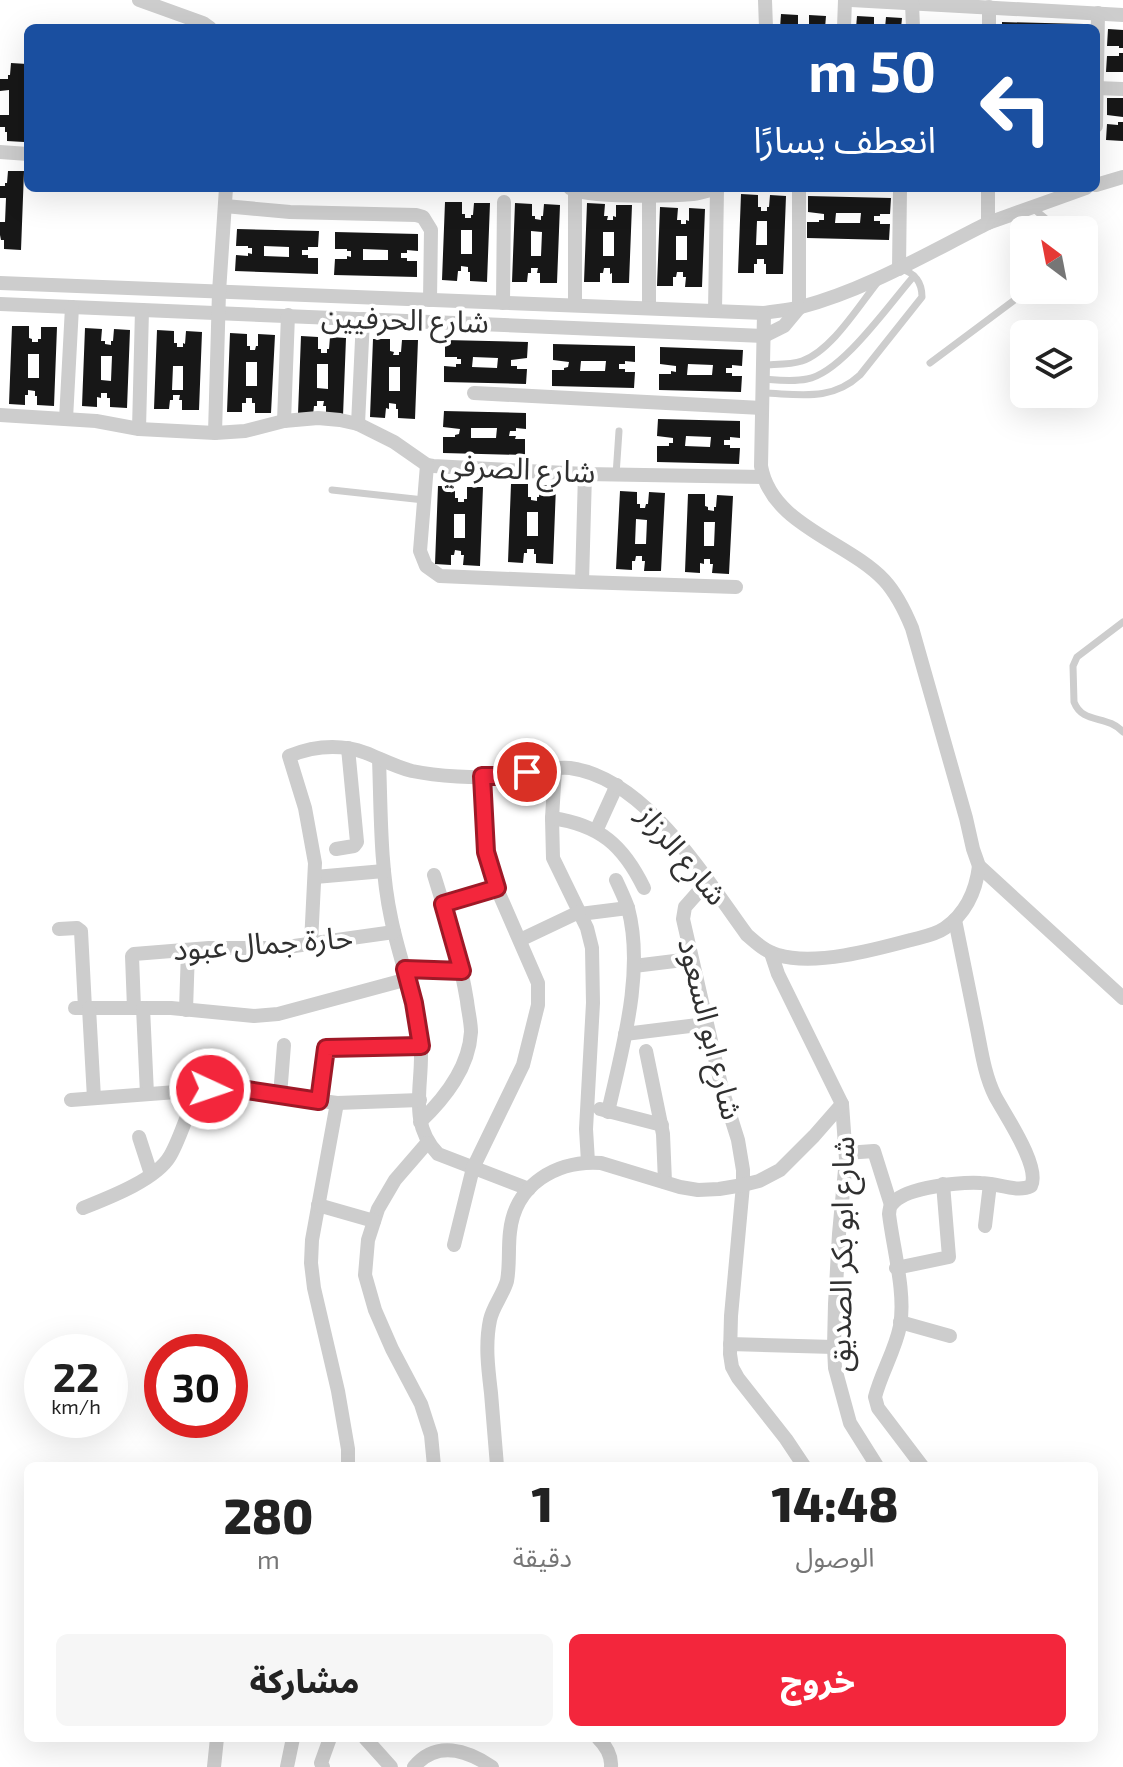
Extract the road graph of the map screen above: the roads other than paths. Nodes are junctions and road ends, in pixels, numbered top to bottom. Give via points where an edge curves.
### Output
1 (139, 0) edge
2 (765, 0) edge
3 (845, 0) edge
4 (851, 0) edge
5 (912, 3) junction
6 (989, 7) junction
7 (1098, 13) junction
8 (1123, 15) edge
9 (204, 24) edge
10 (766, 24) edge
11 (844, 24) edge
12 (913, 24) edge
13 (989, 24) edge
14 (1098, 24) edge
15 (1100, 88) edge
16 (1123, 89) edge
17 (0, 152) edge
18 (24, 154) edge
19 (1123, 177) edge
20 (1100, 184) edge
21 (226, 192) edge
22 (573, 192) edge
23 (598, 192) edge
24 (702, 192) edge
25 (717, 192) edge
26 (799, 192) edge
27 (900, 192) edge
28 (988, 192) edge
29 (1075, 192) edge
30 (649, 196) junction
31 (504, 202) dead end
32 (225, 206) junction
33 (1032, 207) junction
34 (1042, 216) edge
35 (988, 223) junction
36 (899, 269) junction
37 (883, 275) junction
38 (914, 276) junction
39 (0, 283) edge
40 (219, 292) junction
41 (430, 300) junction
42 (503, 303) junction
43 (1010, 303) edge
44 (0, 304) edge
45 (575, 305) junction
46 (72, 307) junction
47 (649, 308) junction
48 (799, 308) junction
49 (142, 310) junction
50 (715, 311) junction
51 (218, 313) junction
52 (764, 313) junction
53 (288, 315) junction
54 (363, 319) junction
55 (764, 336) junction
56 (930, 363) dead end
57 (763, 386) junction
58 (474, 393) dead end
59 (0, 415) edge
60 (66, 419) junction
61 (284, 421) junction
62 (358, 424) junction
63 (139, 429) junction
64 (619, 431) dead end
65 (215, 433) junction
66 (427, 465) junction
67 (585, 474) junction
68 (616, 475) junction
69 (763, 477) junction
70 (332, 490) dead end
71 (424, 500) junction
72 (582, 582) junction
73 (736, 587) dead end
74 (1123, 622) edge
75 (1123, 732) edge
76 (348, 748) junction
77 (379, 759) junction
78 (555, 769) junction
79 (482, 776) junction
80 (617, 785) junction
81 (552, 818) junction
82 (596, 831) junction
83 (336, 849) dead end
84 (979, 866) junction
85 (384, 871) junction
86 (434, 875) dead end
87 (315, 877) junction
88 (616, 880) dead end
89 (708, 881) junction
90 (497, 888) junction
91 (644, 888) dead end
92 (443, 904) junction
93 (628, 908) junction
94 (580, 913) junction
95 (955, 920) junction
96 (59, 929) dead end
97 (394, 932) junction
98 (520, 940) junction
99 (311, 943) junction
100 (188, 950) junction
101 (771, 953) junction
102 (691, 959) junction
103 (634, 966) junction
104 (462, 971) junction
105 (407, 974) junction
106 (1123, 998) edge
107 (83, 1008) junction
108 (139, 1008) junction
109 (186, 1010) junction
110 (706, 1024) junction
111 (625, 1034) junction
112 (284, 1045) dead end
113 (421, 1046) junction
114 (646, 1051) dead end
115 (197, 1090) junction
116 (147, 1094) junction
117 (280, 1096) junction
118 (94, 1098) junction
119 (71, 1100) dead end
120 (420, 1100) junction
121 (319, 1101) junction
122 (337, 1103) junction
123 (842, 1104) junction
124 (587, 1106) junction
125 (608, 1112) junction
126 (420, 1122) junction
127 (662, 1125) junction
128 (139, 1137) dead end
129 (427, 1143) junction
130 (846, 1153) junction
131 (588, 1162) junction
132 (473, 1168) junction
133 (151, 1174) junction
134 (665, 1182) junction
135 (943, 1184) junction
136 (990, 1184) junction
137 (743, 1185) junction
138 (529, 1189) junction
139 (318, 1205) junction
140 (891, 1205) junction
141 (83, 1208) dead end
142 (374, 1221) junction
143 (985, 1226) dead end
144 (454, 1245) dead end
145 (896, 1268) junction
146 (900, 1322) junction
147 (950, 1336) dead end
148 (730, 1344) junction
149 (834, 1347) junction
150 (348, 1462) edge
151 (434, 1462) edge
152 (497, 1462) edge
153 (801, 1462) edge
154 (874, 1462) edge
155 (919, 1462) edge
156 (217, 1742) edge
157 (292, 1742) edge
158 (329, 1742) edge
159 (369, 1742) edge
160 (433, 1742) edge
161 (601, 1742) edge
162 (464, 1744) edge
163 (440, 1750) junction
164 (214, 1767) edge
165 (287, 1767) edge
166 (323, 1767) edge
167 (391, 1767) edge
168 (414, 1767) edge
169 (492, 1767) edge
170 (611, 1767) edge

1 - 9 street
2 - 10 street
3 - 11 street
4 - 5 street
5 - 6 street
5 - 12 street
6 - 7 street
6 - 13 street
7 - 8 street
7 - 14 street
15 - 16 street
17 - 18 street
19 - 20 street
21 - 32 street
22 - 45 street
23 - 30 street
24 - 30 street
25 - 50 street
26 - 48 street
27 - 36 street
28 - 35 street
29 - 33 street, شارع الحرفيين
30 - 47 street
31 - 42 street
32 - 40 street
32 - 41 street via 423,217 431,230
33 - 34 lane
33 - 35 street, شارع الحرفيين
35 - 36 street, شارع الحرفيين
36 - 37 street, شارع الحرفيين
36 - 38 lane
37 - 48 street, شارع الحرفيين
37 - 57 lane via 833,338
38 - 57 lane via 841,361 818,376
38 - 57 lane via 922,297 850,384 824,394
39 - 40 street, شارع الحرفيين
40 - 41 street, شارع الحرفيين
40 - 51 street
41 - 42 street, شارع الحرفيين
42 - 45 street, شارع الحرفيين
43 - 56 lane
44 - 46 street, شارع الحرفيين
45 - 47 street, شارع الحرفيين
46 - 49 street, شارع الحرفيين
46 - 60 street
47 - 50 street, شارع الحرفيين
48 - 52 street, شارع الحرفيين
48 - 55 street, شارع الحرفيين via 784,326
49 - 51 street, شارع الحرفيين
49 - 63 street
50 - 52 street, شارع الحرفيين
51 - 53 street, شارع الحرفيين
51 - 65 street
52 - 55 street
53 - 54 street, شارع الحرفيين
53 - 61 street
54 - 55 street, شارع الحرفيين
54 - 62 street
55 - 57 street
57 - 58 street
57 - 69 street
59 - 60 street, شارع الصرفي
60 - 63 street, شارع الصرفي
61 - 62 street, شارع الصرفي via 318,418
61 - 65 street, شارع الصرفي
62 - 66 street, شارع الصرفي
63 - 65 street, شارع الصرفي
64 - 68 lane
66 - 67 street, شارع الصرفي
66 - 71 street
67 - 68 street, شارع الصرفي
67 - 72 street
68 - 69 street, شارع الصرفي
69 - 84 street via 775,500 883,579 905,611
70 - 71 lane
71 - 72 street via 420,551 426,566 440,576
72 - 73 street
74 - 75 lane via 1079,654 1073,666 1076,708
76 - 77 street, شارع الرزاز
76 - 83 street via 357,842
76 - 87 street, شارع الرزاز via 328,746 289,756 305,808
77 - 79 street, شارع الرزاز via 411,771
77 - 85 street
78 - 79 street, شارع الرزاز
78 - 80 street, شارع الرزاز via 592,774
78 - 81 street
79 - 90 street via 486,852
80 - 82 street
80 - 89 street, شارع الرزاز via 681,845
81 - 82 street
81 - 94 street via 553,858
82 - 91 street via 617,846
84 - 95 street via 973,895
84 - 106 street
85 - 87 street
85 - 97 street
86 - 92 street
87 - 99 street
88 - 93 street
89 - 101 street, شارع الرزاز via 747,935
89 - 102 street, شارع ابو السعود via 683,914
90 - 92 street
90 - 98 street
92 - 104 street
93 - 94 street
93 - 103 street
94 - 98 street
94 - 124 street via 592,958
95 - 101 street via 937,933 854,954 821,958
95 - 136 street via 984,1064 1035,1178 1024,1189
96 - 107 street via 81,931
97 - 99 street, حارة جمال عبود
97 - 105 street
98 - 132 street via 538,983 538,1005 523,1065
99 - 100 street, حارة جمال عبود
100 - 108 street, حارة جمال عبود via 132,954
100 - 109 street
101 - 123 street, شارع ابو بكر الصديق
102 - 103 street
102 - 110 street, شارع ابو السعود
103 - 111 street
104 - 105 street
104 - 126 street via 471,1031 467,1050 446,1095
105 - 109 street via 278,1014
105 - 113 street
107 - 108 street
107 - 118 street
108 - 109 street
108 - 116 street
110 - 111 street
110 - 137 street, شارع ابو السعود via 738,1140
111 - 125 street
112 - 117 street
113 - 120 street
113 - 121 street via 326,1048
114 - 127 street
115 - 116 street
115 - 117 street via 229,1088
115 - 133 street via 170,1157
116 - 118 street
117 - 121 street
118 - 119 street
120 - 122 street
120 - 126 street
121 - 122 street
122 - 139 street
123 - 130 street, شارع ابو بكر الصديق
123 - 137 street via 780,1170
124 - 125 street
124 - 131 street
125 - 127 street
126 - 129 street
127 - 134 street
128 - 133 street
129 - 132 street via 438,1154
129 - 142 street via 395,1180
130 - 140 street via 874,1151
130 - 149 street, شارع ابو بكر الصديق
131 - 134 street
131 - 138 street via 555,1169
132 - 138 street
132 - 144 street
133 - 141 street
134 - 137 street via 698,1190
135 - 136 street
135 - 140 street
135 - 145 street via 949,1257
136 - 143 street
137 - 148 street, شارع ابو السعود
138 - 152 street via 512,1220 506,1284 490,1316 486,1346
139 - 142 street
139 - 150 street via 311,1263
140 - 145 street
142 - 151 street via 365,1275 375,1310 421,1404
145 - 146 street
146 - 147 street
146 - 155 street via 875,1397
148 - 149 street
148 - 153 street, شارع ابو السعود via 738,1378
149 - 154 street, شارع ابو بكر الصديق via 850,1423
156 - 164 street
157 - 165 street
158 - 166 street
159 - 167 street
160 - 163 street
161 - 170 street
162 - 163 street
162 - 169 street
163 - 168 street

